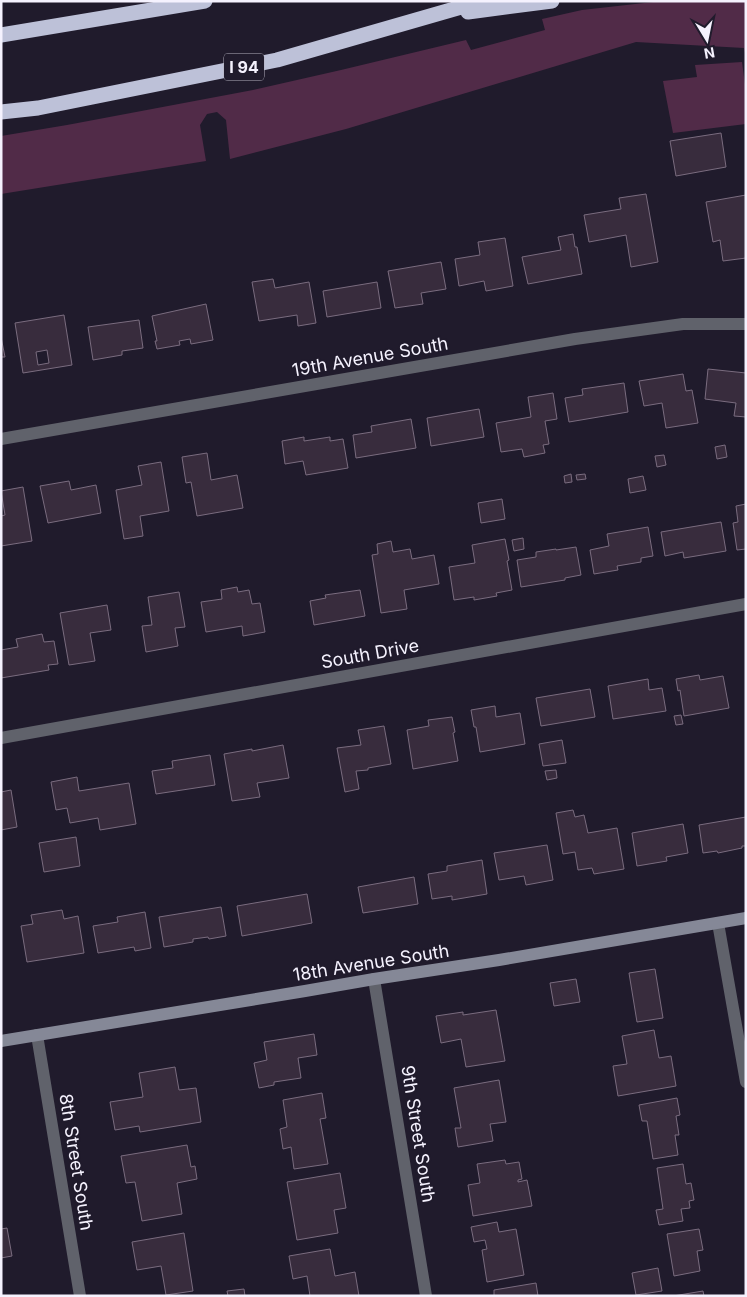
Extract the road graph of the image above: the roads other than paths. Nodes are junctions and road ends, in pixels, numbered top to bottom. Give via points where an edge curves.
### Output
1 (193, 1) edge
2 (205, 1) edge
3 (482, 1) edge
4 (552, 1) edge
5 (177, 6) junction
6 (426, 17) junction
7 (1, 35) edge
8 (1, 112) edge
9 (746, 324) edge
10 (1, 439) edge
11 (746, 604) edge
12 (1, 738) edge
13 (746, 918) edge
14 (718, 923) junction
15 (374, 979) junction
16 (37, 1035) junction
17 (1, 1041) edge
18 (746, 1082) edge
19 (80, 1296) edge
20 (426, 1296) edge

1 - 5 highway
2 - 5 highway
3 - 6 highway, I 94
4 - 6 highway
5 - 7 highway
6 - 8 highway, I 94 via 277,60 38,108
9 - 10 street, 19th Avenue South via 683,324 575,339
11 - 12 street, South Drive
13 - 14 street, 18th Avenue South
14 - 15 street, 18th Avenue South
14 - 18 street
15 - 16 street, 18th Avenue South
15 - 20 street, 9th Street South
16 - 17 street, 18th Avenue South
16 - 19 street, 8th Street South

